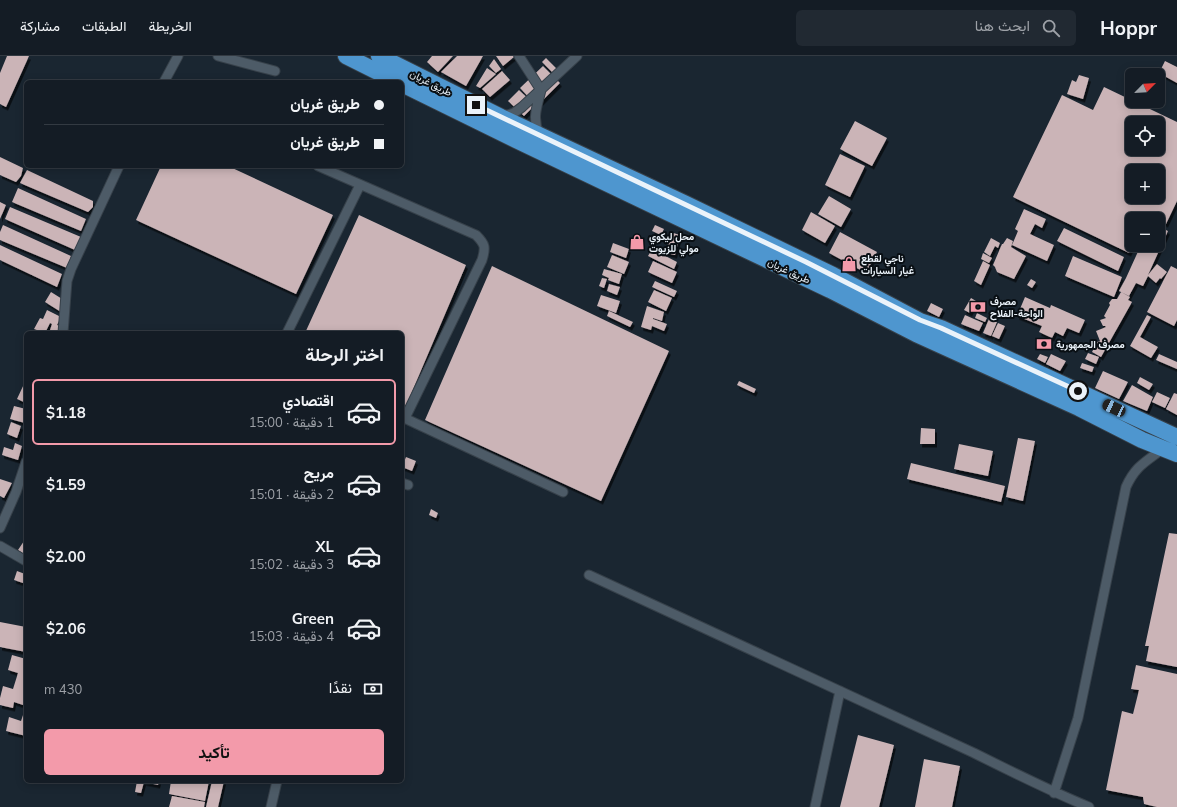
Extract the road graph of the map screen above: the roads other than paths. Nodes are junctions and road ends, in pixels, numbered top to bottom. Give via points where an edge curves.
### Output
1 (178, 56) edge
2 (218, 56) edge
3 (346, 56) edge
4 (378, 56) edge
5 (519, 56) edge
6 (577, 56) edge
7 (397, 60) edge
8 (275, 71) dead end
9 (165, 80) edge
10 (394, 80) edge
11 (404, 85) edge
12 (541, 90) junction
13 (501, 117) junction
14 (539, 134) junction
15 (119, 168) edge
16 (322, 168) edge
17 (360, 185) junction
18 (63, 331) edge
19 (288, 331) edge
20 (404, 415) edge
21 (404, 417) edge
22 (1177, 437) edge
23 (1171, 451) edge
24 (24, 468) edge
25 (563, 492) dead end
26 (0, 528) edge
27 (0, 546) edge
28 (24, 560) edge
29 (589, 575) dead end
30 (840, 691) junction
31 (277, 783) edge
32 (1054, 793) junction
33 (271, 807) edge
34 (815, 807) edge
35 (1089, 807) edge

1 - 9 street
2 - 8 street
3 - 10 highway, طريق غريان
4 - 7 highway, طريق غريان
5 - 12 street
6 - 12 street
7 - 13 highway, طريق غريان
11 - 23 highway, طريق غريان via 916,334 1142,440
12 - 13 street via 514,113
12 - 14 street via 535,115
13 - 14 highway, طريق غريان
14 - 22 highway, طريق غريان via 833,275 920,320
15 - 18 street via 71,269
16 - 17 street
17 - 19 street
17 - 20 street via 476,234 483,242 485,250
21 - 25 street
22 - 23 street
23 - 32 street via 1140,465 1126,487 1078,718
24 - 26 street
27 - 28 street
29 - 30 street
30 - 32 street via 1021,775
30 - 34 street
31 - 33 street
32 - 35 street

